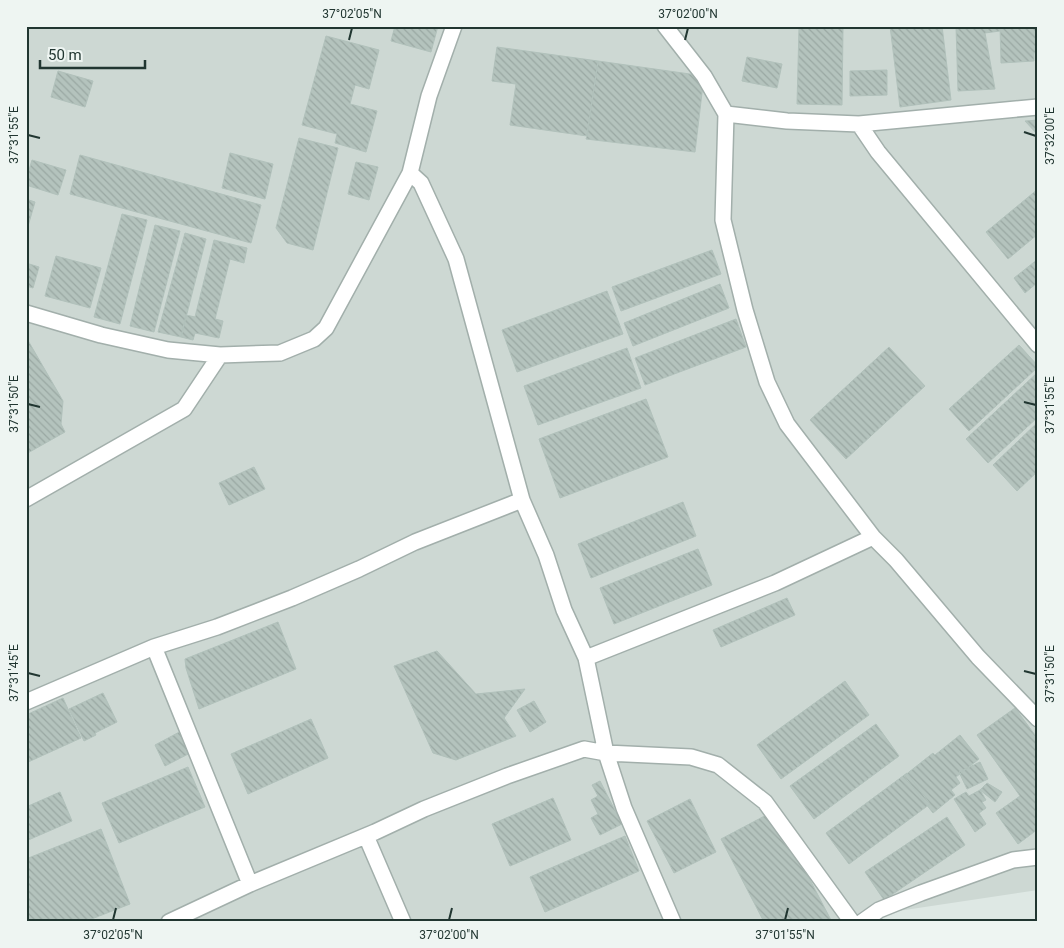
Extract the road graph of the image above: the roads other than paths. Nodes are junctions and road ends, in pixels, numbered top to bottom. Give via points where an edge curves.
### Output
1 (454, 26) edge
2 (665, 26) edge
3 (1038, 107) edge
4 (726, 114) junction
5 (859, 124) junction
6 (410, 173) junction
7 (26, 313) edge
8 (1038, 344) edge
9 (220, 355) junction
10 (26, 499) edge
11 (522, 500) junction
12 (873, 537) junction
13 (154, 647) junction
14 (586, 658) junction
15 (26, 702) edge
16 (1038, 719) edge
17 (606, 753) junction
18 (366, 836) junction
19 (1038, 857) edge
20 (250, 884) junction
21 (169, 922) edge
22 (403, 922) edge
23 (673, 922) edge
24 (852, 922) edge
25 (862, 922) edge

1 - 6 street via 428,96
2 - 4 street via 704,76
3 - 5 street
4 - 5 street
4 - 12 street via 723,220 767,382 787,424
5 - 8 street via 878,152
6 - 9 street via 326,328 314,339 280,353
6 - 11 street via 421,183 456,260
7 - 9 street via 158,348
9 - 10 street via 184,409
11 - 13 street via 415,542 292,598
11 - 14 street
12 - 14 street via 776,583
12 - 16 street via 978,657
13 - 15 street
13 - 20 street
14 - 17 street
17 - 18 street via 584,749 424,809
17 - 23 street via 624,808
17 - 24 street via 691,757 718,765 764,802
18 - 20 street
18 - 22 street
19 - 25 street via 1013,860 930,890 880,910
20 - 21 street

